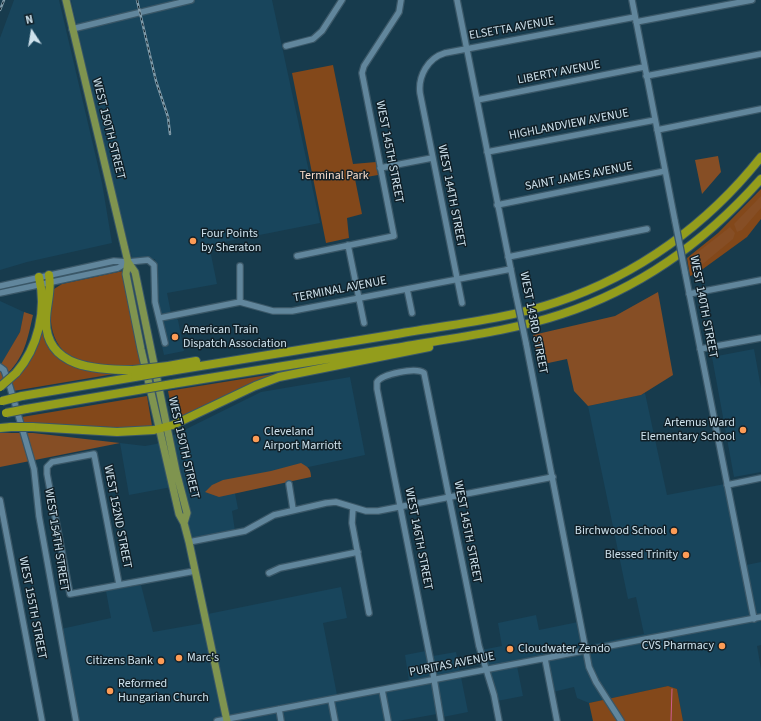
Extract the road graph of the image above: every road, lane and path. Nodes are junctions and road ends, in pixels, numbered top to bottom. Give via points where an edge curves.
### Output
1 (66, 0) edge
2 (191, 0) edge
3 (342, 0) edge
4 (401, 0) edge
5 (457, 0) edge
6 (632, 0) edge
7 (752, 0) edge
8 (636, 20) junction
9 (72, 29) junction
10 (286, 46) dead end
11 (466, 48) junction
12 (761, 54) edge
13 (644, 67) junction
14 (646, 76) junction
15 (420, 93) joint
16 (477, 100) junction
17 (761, 109) edge
18 (655, 120) junction
19 (657, 130) junction
20 (487, 152) junction
21 (761, 157) edge
22 (432, 158) junction
23 (380, 168) junction
24 (665, 171) junction
25 (761, 179) edge
26 (497, 205) junction
27 (647, 229) dead end
28 (348, 245) junction
29 (297, 256) dead end
30 (508, 256) junction
31 (128, 262) junction
32 (240, 266) dead end
33 (511, 269) junction
34 (50, 279) junction
35 (457, 279) junction
36 (761, 280) edge
37 (40, 281) junction
38 (0, 286) edge
39 (407, 289) junction
40 (0, 293) edge
41 (689, 294) junction
42 (359, 299) junction
43 (240, 302) junction
44 (462, 303) dead end
45 (412, 313) dead end
46 (160, 318) junction
47 (364, 323) dead end
48 (482, 333) junction
49 (761, 340) edge
50 (165, 344) dead end
51 (700, 349) junction
52 (0, 367) edge
53 (134, 373) junction
54 (396, 373) joint
55 (0, 387) edge
56 (1, 401) edge
57 (3, 414) edge
58 (0, 428) edge
59 (163, 428) junction
60 (553, 476) junction
61 (761, 478) edge
62 (289, 484) dead end
63 (727, 484) junction
64 (448, 496) junction
65 (0, 500) edge
66 (400, 506) junction
67 (353, 508) junction
68 (293, 510) junction
69 (189, 542) junction
70 (358, 552) junction
71 (195, 571) junction
72 (270, 573) dead end
73 (119, 584) junction
74 (370, 613) dead end
75 (761, 617) edge
76 (754, 619) junction
77 (586, 650) junction
78 (545, 659) junction
79 (486, 670) junction
80 (434, 680) junction
81 (382, 690) junction
82 (332, 700) junction
83 (279, 709) junction
84 (227, 720) edge
85 (42, 721) edge
86 (76, 721) edge
87 (217, 721) edge
88 (281, 721) edge
89 (335, 721) edge
90 (388, 721) edge
91 (441, 721) edge
92 (499, 721) edge
93 (557, 721) edge
94 (621, 721) edge

1 - 9 main road, WEST 150TH STREET
2 - 9 street
3 - 10 street via 322,31 313,39
4 - 23 street, WEST 145TH STREET via 399,12 362,73
5 - 11 street, WEST 143RD STREET
6 - 8 street, WEST 140TH STREET
7 - 8 street, ELSETTA AVENUE
8 - 11 street, ELSETTA AVENUE
8 - 13 street, WEST 140TH STREET
9 - 31 main road, WEST 150TH STREET
11 - 15 street, ELSETTA AVENUE via 436,55 421,77
11 - 16 street, WEST 143RD STREET
12 - 14 street
13 - 14 street, WEST 140TH STREET
13 - 16 street, LIBERTY AVENUE
14 - 18 street, WEST 140TH STREET
15 - 22 street, WEST 144TH STREET
16 - 20 street, WEST 143RD STREET
17 - 19 street
18 - 19 street, WEST 140TH STREET
18 - 20 street, HIGHLANDVIEW AVENUE
19 - 24 street, WEST 140TH STREET
20 - 26 street, WEST 143RD STREET
21 - 53 highway, bridge via 740,183 683,236 649,259 594,288 557,302 525,311 458,318
22 - 23 street
22 - 35 street, WEST 144TH STREET
23 - 28 street, WEST 145TH STREET via 394,236
24 - 26 street, SAINT JAMES AVENUE
24 - 41 street, WEST 140TH STREET, bridge
25 - 48 highway via 702,238 643,278 600,300 561,315
26 - 30 street, WEST 143RD STREET
27 - 30 street
28 - 29 street
28 - 42 street
30 - 33 street, WEST 143RD STREET
31 - 34 street via 118,268
31 - 46 street via 144,259 152,263 155,302
31 - 59 main road, WEST 150TH STREET via 135,272
32 - 43 street
33 - 35 street, TERMINAL AVENUE
33 - 60 street, WEST 143RD STREET, bridge
34 - 37 street
34 - 53 highway via 46,328 48,337 58,352 68,360 81,365
35 - 39 street, TERMINAL AVENUE
35 - 44 street, WEST 144TH STREET
36 - 41 street
37 - 38 street
37 - 40 street
37 - 55 highway, bridge via 42,295 36,336 28,357 16,373
39 - 42 street, TERMINAL AVENUE
39 - 45 street
41 - 51 street, WEST 140TH STREET
42 - 43 street, TERMINAL AVENUE via 292,311 273,311
42 - 47 street
43 - 46 street, TERMINAL AVENUE
46 - 50 street
48 - 57 highway, bridge
48 - 59 highway via 428,347 279,377
49 - 51 street
51 - 63 street, WEST 140TH STREET
52 - 86 street, WEST 154TH STREET via 5,372 10,387 34,469 39,516
53 - 56 highway, bridge
54 - 64 street, WEST 145TH STREET via 411,370 424,373
54 - 66 street, WEST 146TH STREET via 379,379 377,389
58 - 59 highway, bridge via 32,427 123,432
59 - 69 main road, WEST 150TH STREET via 187,513 184,523
60 - 64 street
60 - 77 street, WEST 143RD STREET
61 - 63 street
62 - 68 street
63 - 76 street, WEST 140TH STREET
64 - 66 street
64 - 79 street, WEST 145TH STREET via 478,646
65 - 85 street, WEST 155TH STREET
66 - 67 street via 378,511
66 - 80 street, WEST 146TH STREET
67 - 68 street via 336,502
67 - 70 street via 352,523
68 - 69 street via 274,515 245,531
69 - 71 main road, WEST 150TH STREET
70 - 72 street via 280,568
70 - 74 street
71 - 73 street
71 - 84 main road, WEST 150TH STREET
73 - 73 street, WEST 152ND STREET via 94,454 52,462 47,467 47,474 70,594
75 - 76 street, PURITAS AVENUE
76 - 77 street, PURITAS AVENUE
77 - 78 street, PURITAS AVENUE
77 - 94 street, WEST 143RD STREET via 593,676
78 - 79 street, PURITAS AVENUE
78 - 93 street
79 - 80 street, PURITAS AVENUE
79 - 92 street, WEST 145TH STREET
80 - 81 street, PURITAS AVENUE
80 - 91 street, WEST 146TH STREET
81 - 82 street, PURITAS AVENUE
81 - 90 street
82 - 83 street, PURITAS AVENUE
82 - 89 street
83 - 84 street, PURITAS AVENUE
83 - 88 street
84 - 87 street, PURITAS AVENUE

